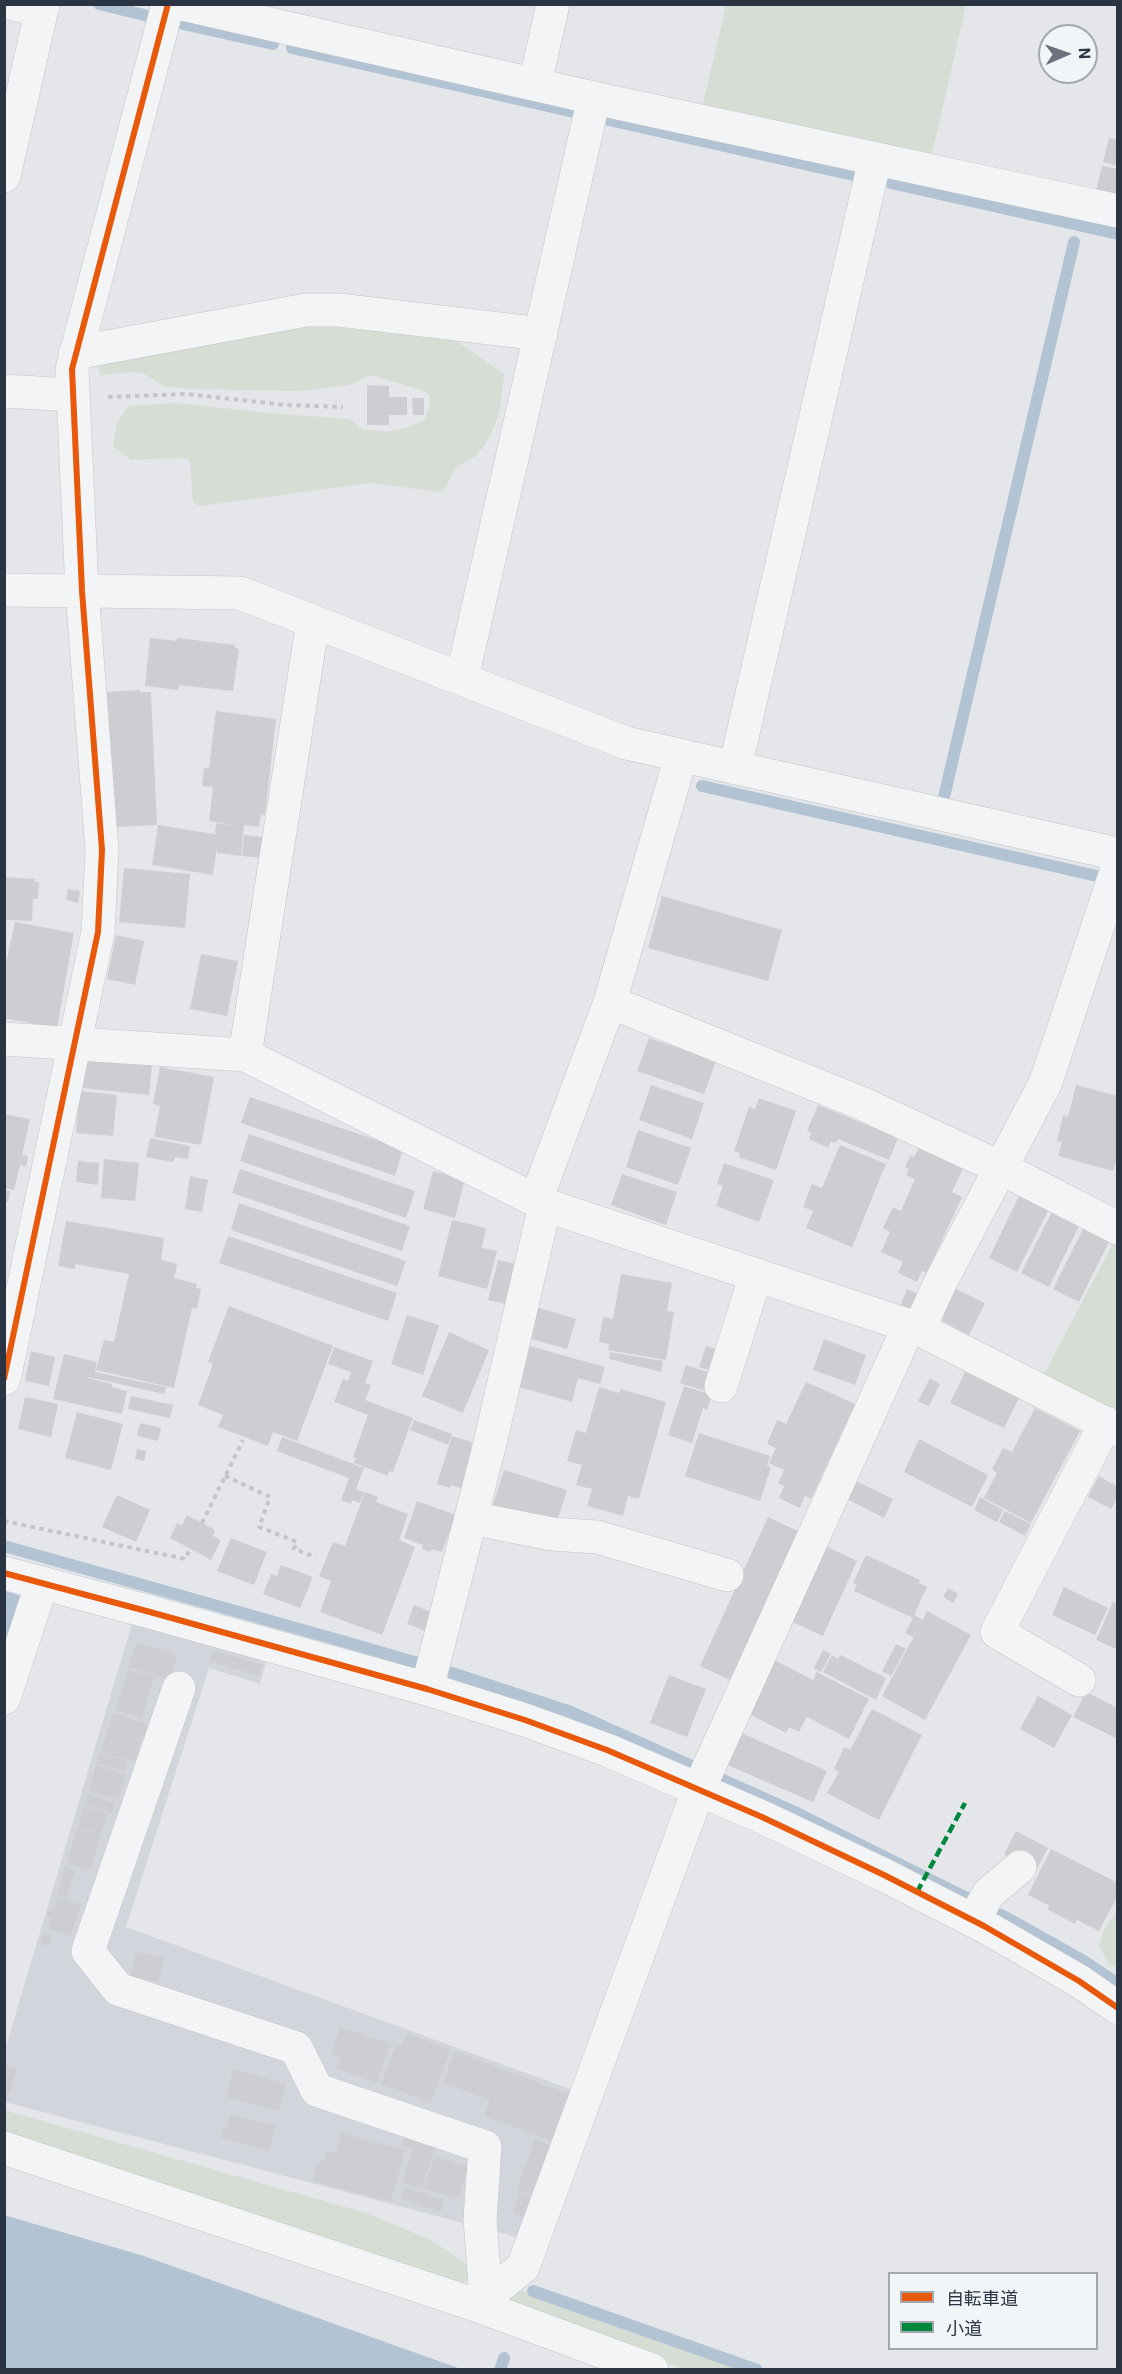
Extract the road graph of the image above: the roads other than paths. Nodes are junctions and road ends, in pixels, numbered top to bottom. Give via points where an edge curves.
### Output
1 (168, 4) edge
2 (182, 4) edge
3 (553, 4) edge
4 (33, 7) edge
5 (535, 84) junction
6 (594, 98) junction
7 (875, 159) junction
8 (4, 176) edge
9 (1118, 210) edge
10 (541, 334) junction
11 (75, 353) junction
12 (4, 390) edge
13 (73, 397) junction
14 (4, 591) edge
15 (82, 591) junction
16 (313, 621) junction
17 (462, 678) junction
18 (681, 756) junction
19 (735, 768) junction
20 (1118, 854) edge
21 (1118, 866) edge
22 (610, 1002) junction
23 (4, 1039) edge
24 (74, 1044) junction
25 (245, 1055) junction
26 (1000, 1168) junction
27 (540, 1202) junction
28 (1118, 1228) edge
29 (756, 1275) junction
30 (914, 1327) junction
31 (4, 1379) edge
32 (722, 1386) dead end
33 (1112, 1427) edge
34 (471, 1518) junction
35 (4, 1574) edge
36 (727, 1575) dead end
37 (42, 1583) junction
38 (431, 1676) junction
39 (1079, 1680) dead end
40 (179, 1689) dead end
41 (4, 1698) edge
42 (703, 1779) junction
43 (1020, 1867) dead end
44 (980, 1909) junction
45 (1118, 2008) edge
46 (4, 2148) edge
47 (481, 2301) junction
48 (652, 2370) edge

1 - 11 street
2 - 5 street
3 - 5 street
4 - 8 street
5 - 6 street
6 - 7 street
6 - 10 street
7 - 9 street
7 - 19 street
10 - 11 street via 339,310 306,310
10 - 17 street
11 - 13 street
12 - 13 street
13 - 15 street
14 - 15 street
15 - 16 street via 240,593
15 - 24 street via 102,850 98,932
16 - 17 street
16 - 25 street
17 - 18 street via 626,743
18 - 19 street
18 - 22 street
19 - 20 street
21 - 26 street via 1045,1084
22 - 26 street via 861,1103
22 - 27 street
23 - 24 street
24 - 25 street
24 - 31 street
25 - 27 street
26 - 28 street
26 - 30 street
27 - 29 street
27 - 34 street
29 - 30 street
29 - 32 street
30 - 33 street
30 - 42 street
33 - 39 street via 997,1632
34 - 36 street via 552,1534 597,1537
34 - 38 street
35 - 37 street
37 - 38 street
37 - 41 street
38 - 42 street via 525,1720
40 - 47 street via 88,1951 118,1989 296,2048 317,2090 485,2147 480,2219
42 - 44 street via 762,1817 884,1875
42 - 47 street via 523,2267
43 - 44 street
44 - 45 street
46 - 47 street
47 - 48 street

